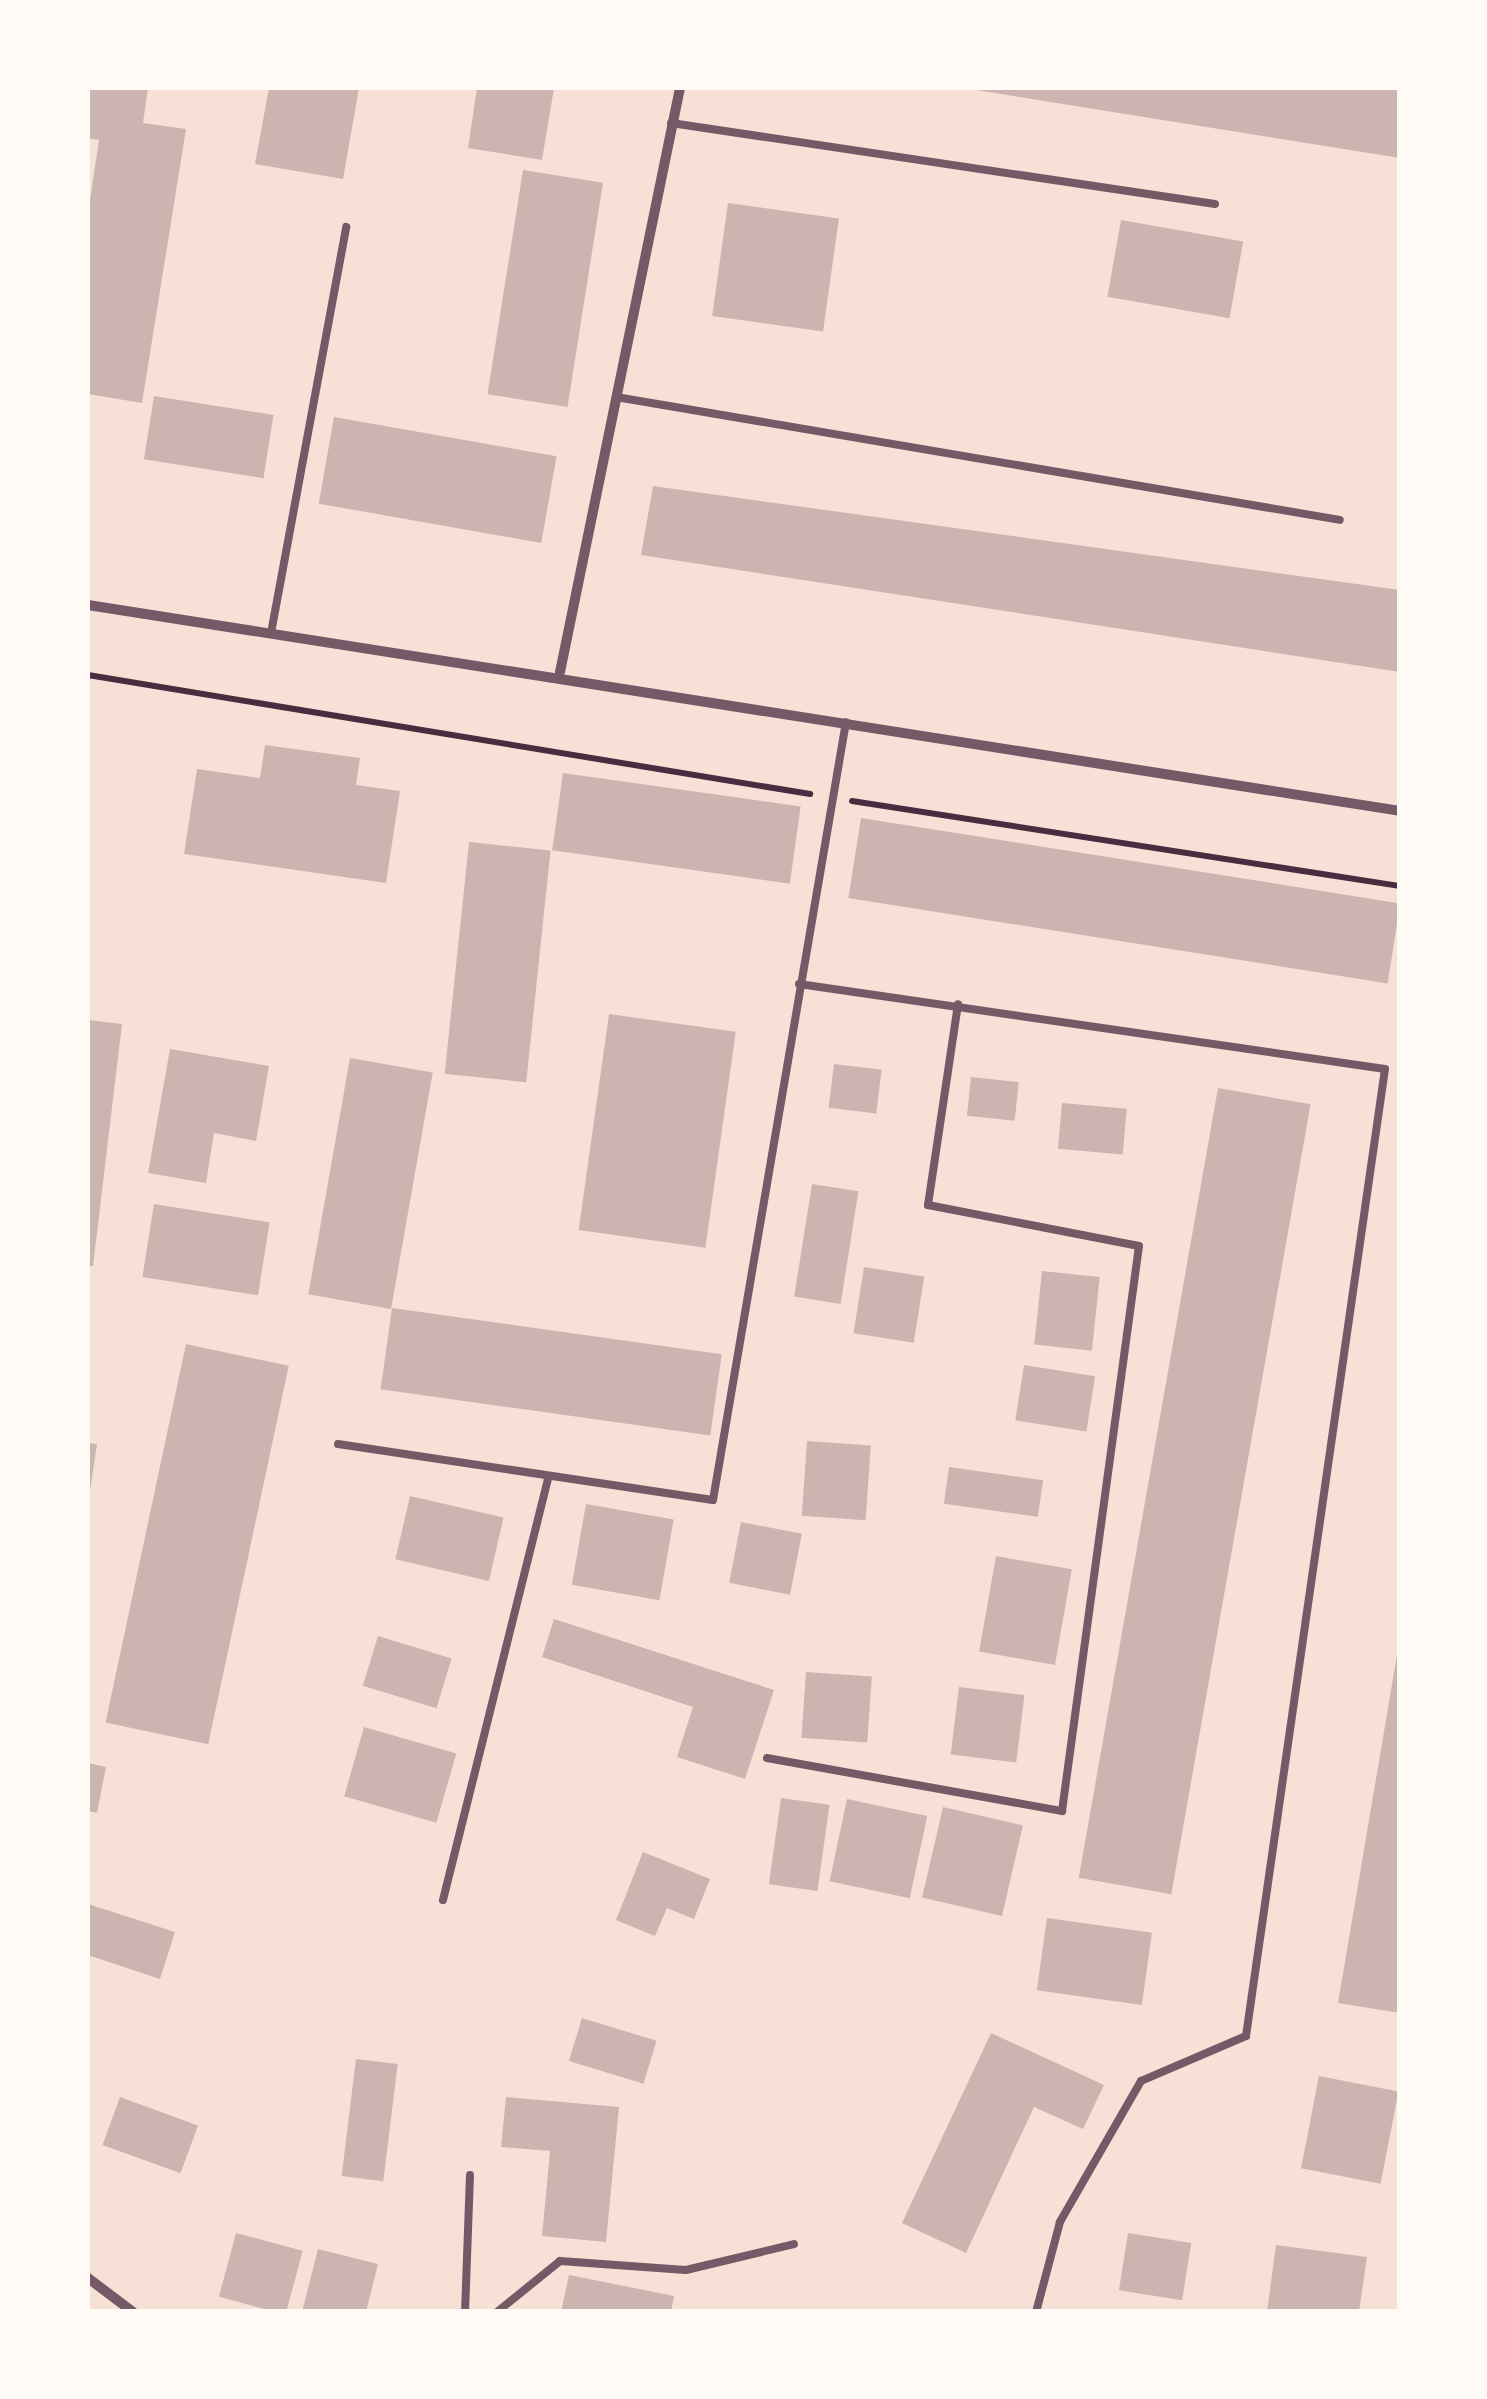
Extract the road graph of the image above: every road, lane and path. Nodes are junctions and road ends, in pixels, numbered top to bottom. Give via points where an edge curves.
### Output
1 (680, 88) edge
2 (670, 123) junction
3 (1215, 204) dead end
4 (346, 227) dead end
5 (622, 398) junction
6 (1340, 520) dead end
7 (88, 605) edge
8 (271, 633) junction
9 (560, 672) junction
10 (88, 675) edge
11 (846, 722) junction
12 (832, 797) junction
13 (1400, 811) edge
14 (1400, 886) edge
15 (799, 984) junction
16 (958, 1004) junction
17 (338, 1444) dead end
18 (548, 1480) junction
19 (768, 1758) dead end
20 (443, 1900) dead end
21 (470, 2175) dead end
22 (794, 2244) dead end
23 (88, 2278) edge
24 (132, 2312) edge
25 (464, 2312) edge
26 (496, 2312) edge
27 (1036, 2312) edge

1 - 2 street
2 - 3 lane
2 - 5 street
4 - 8 lane
5 - 6 lane
5 - 9 street
7 - 8 street
8 - 9 street
9 - 11 street
10 - 12 path
11 - 12 lane
11 - 13 street
12 - 14 path
12 - 15 lane
15 - 16 lane
15 - 18 lane via 713,1500
16 - 19 lane via 928,1205 1139,1246 1062,1811
16 - 27 lane via 1384,1069 1246,2036 1141,2081 1060,2222
17 - 18 lane
18 - 20 lane
21 - 25 lane
22 - 26 lane via 686,2270 560,2260
23 - 24 street

